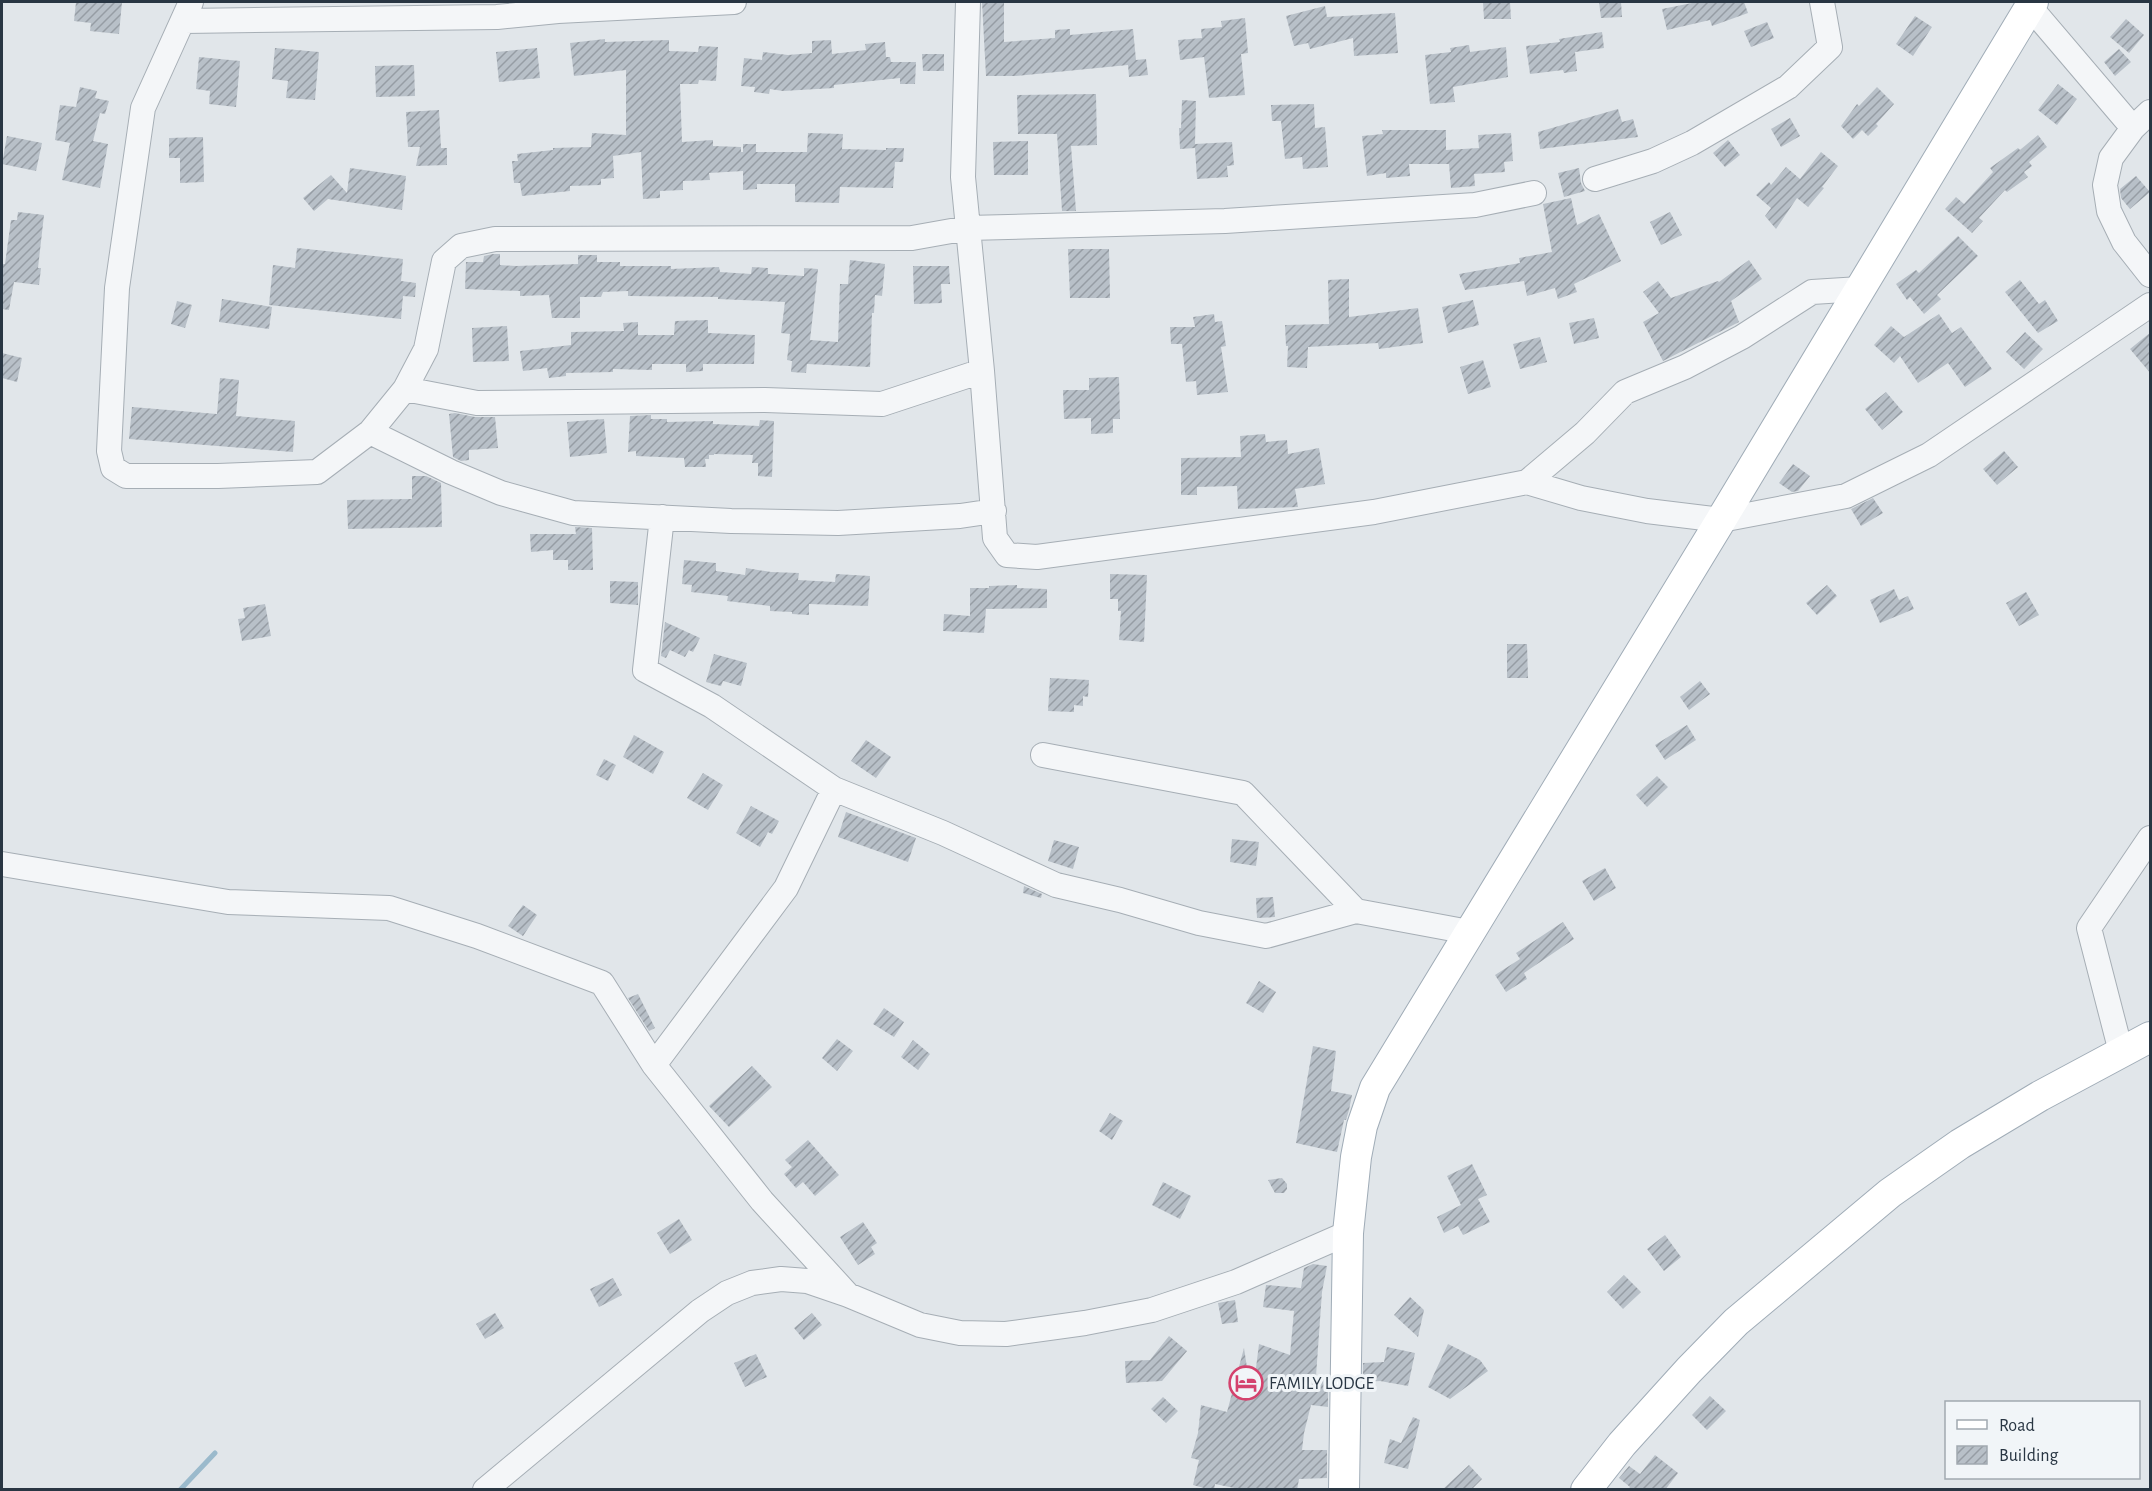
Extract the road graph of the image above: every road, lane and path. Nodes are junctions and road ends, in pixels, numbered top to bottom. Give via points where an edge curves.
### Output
1 (734, 2) edge
2 (968, 2) edge
3 (1822, 2) edge
4 (2031, 4) edge
5 (187, 11) edge
6 (2142, 120) edge
7 (1594, 179) dead end
8 (1534, 193) dead end
9 (968, 228) junction
10 (2151, 274) edge
11 (1860, 289) junction
12 (2151, 305) edge
13 (982, 371) junction
14 (405, 389) junction
15 (370, 432) junction
16 (1527, 482) junction
17 (994, 511) junction
18 (662, 517) junction
19 (1721, 520) junction
20 (1043, 755) dead end
21 (834, 789) junction
22 (2151, 838) edge
23 (2, 864) edge
24 (1356, 911) junction
25 (1469, 932) junction
26 (2151, 1037) edge
27 (2121, 1052) junction
28 (654, 1065) junction
29 (1348, 1233) junction
30 (848, 1295) junction
31 (485, 1490) edge
32 (1344, 1490) edge
33 (1586, 1490) edge

1 - 5 street via 497,17
2 - 9 street via 963,177
3 - 7 street via 1830,48 1788,87 1692,143 1653,161
4 - 6 street
4 - 11 main road
5 - 15 street via 143,108 117,288 108,451 113,468 126,476 316,472
6 - 10 street via 2110,158 2105,184 2109,211 2124,242
8 - 9 street via 1475,205 1225,221
9 - 13 street
9 - 14 street via 912,238 495,239 461,246 444,261 426,349
11 - 16 street via 1812,292 1742,337 1625,392 1586,433
11 - 19 main road
12 - 19 street via 1918,460 1846,496
13 - 14 street via 882,404 765,400 477,403
13 - 17 street
14 - 15 street
15 - 18 street via 501,494 573,513
16 - 17 street via 1374,512 1037,556 1007,555 995,538
16 - 19 street via 1603,503
17 - 18 street via 838,523
18 - 21 street via 645,670 712,706
19 - 25 main road
20 - 24 street via 1243,793
21 - 24 street via 1056,885 1199,924 1266,936
21 - 28 street via 786,888
22 - 27 street via 2089,928
23 - 28 street via 228,902 389,908 602,983
24 - 25 street
25 - 29 main road via 1375,1088 1356,1157
26 - 27 main road
27 - 33 main road via 1959,1144 1890,1193 1736,1322 1622,1444
28 - 30 street via 762,1200
29 - 30 street via 1236,1282 1152,1310 1006,1334 920,1325
29 - 32 main road
30 - 31 street via 807,1281 781,1279 753,1283 727,1293 645,1355

